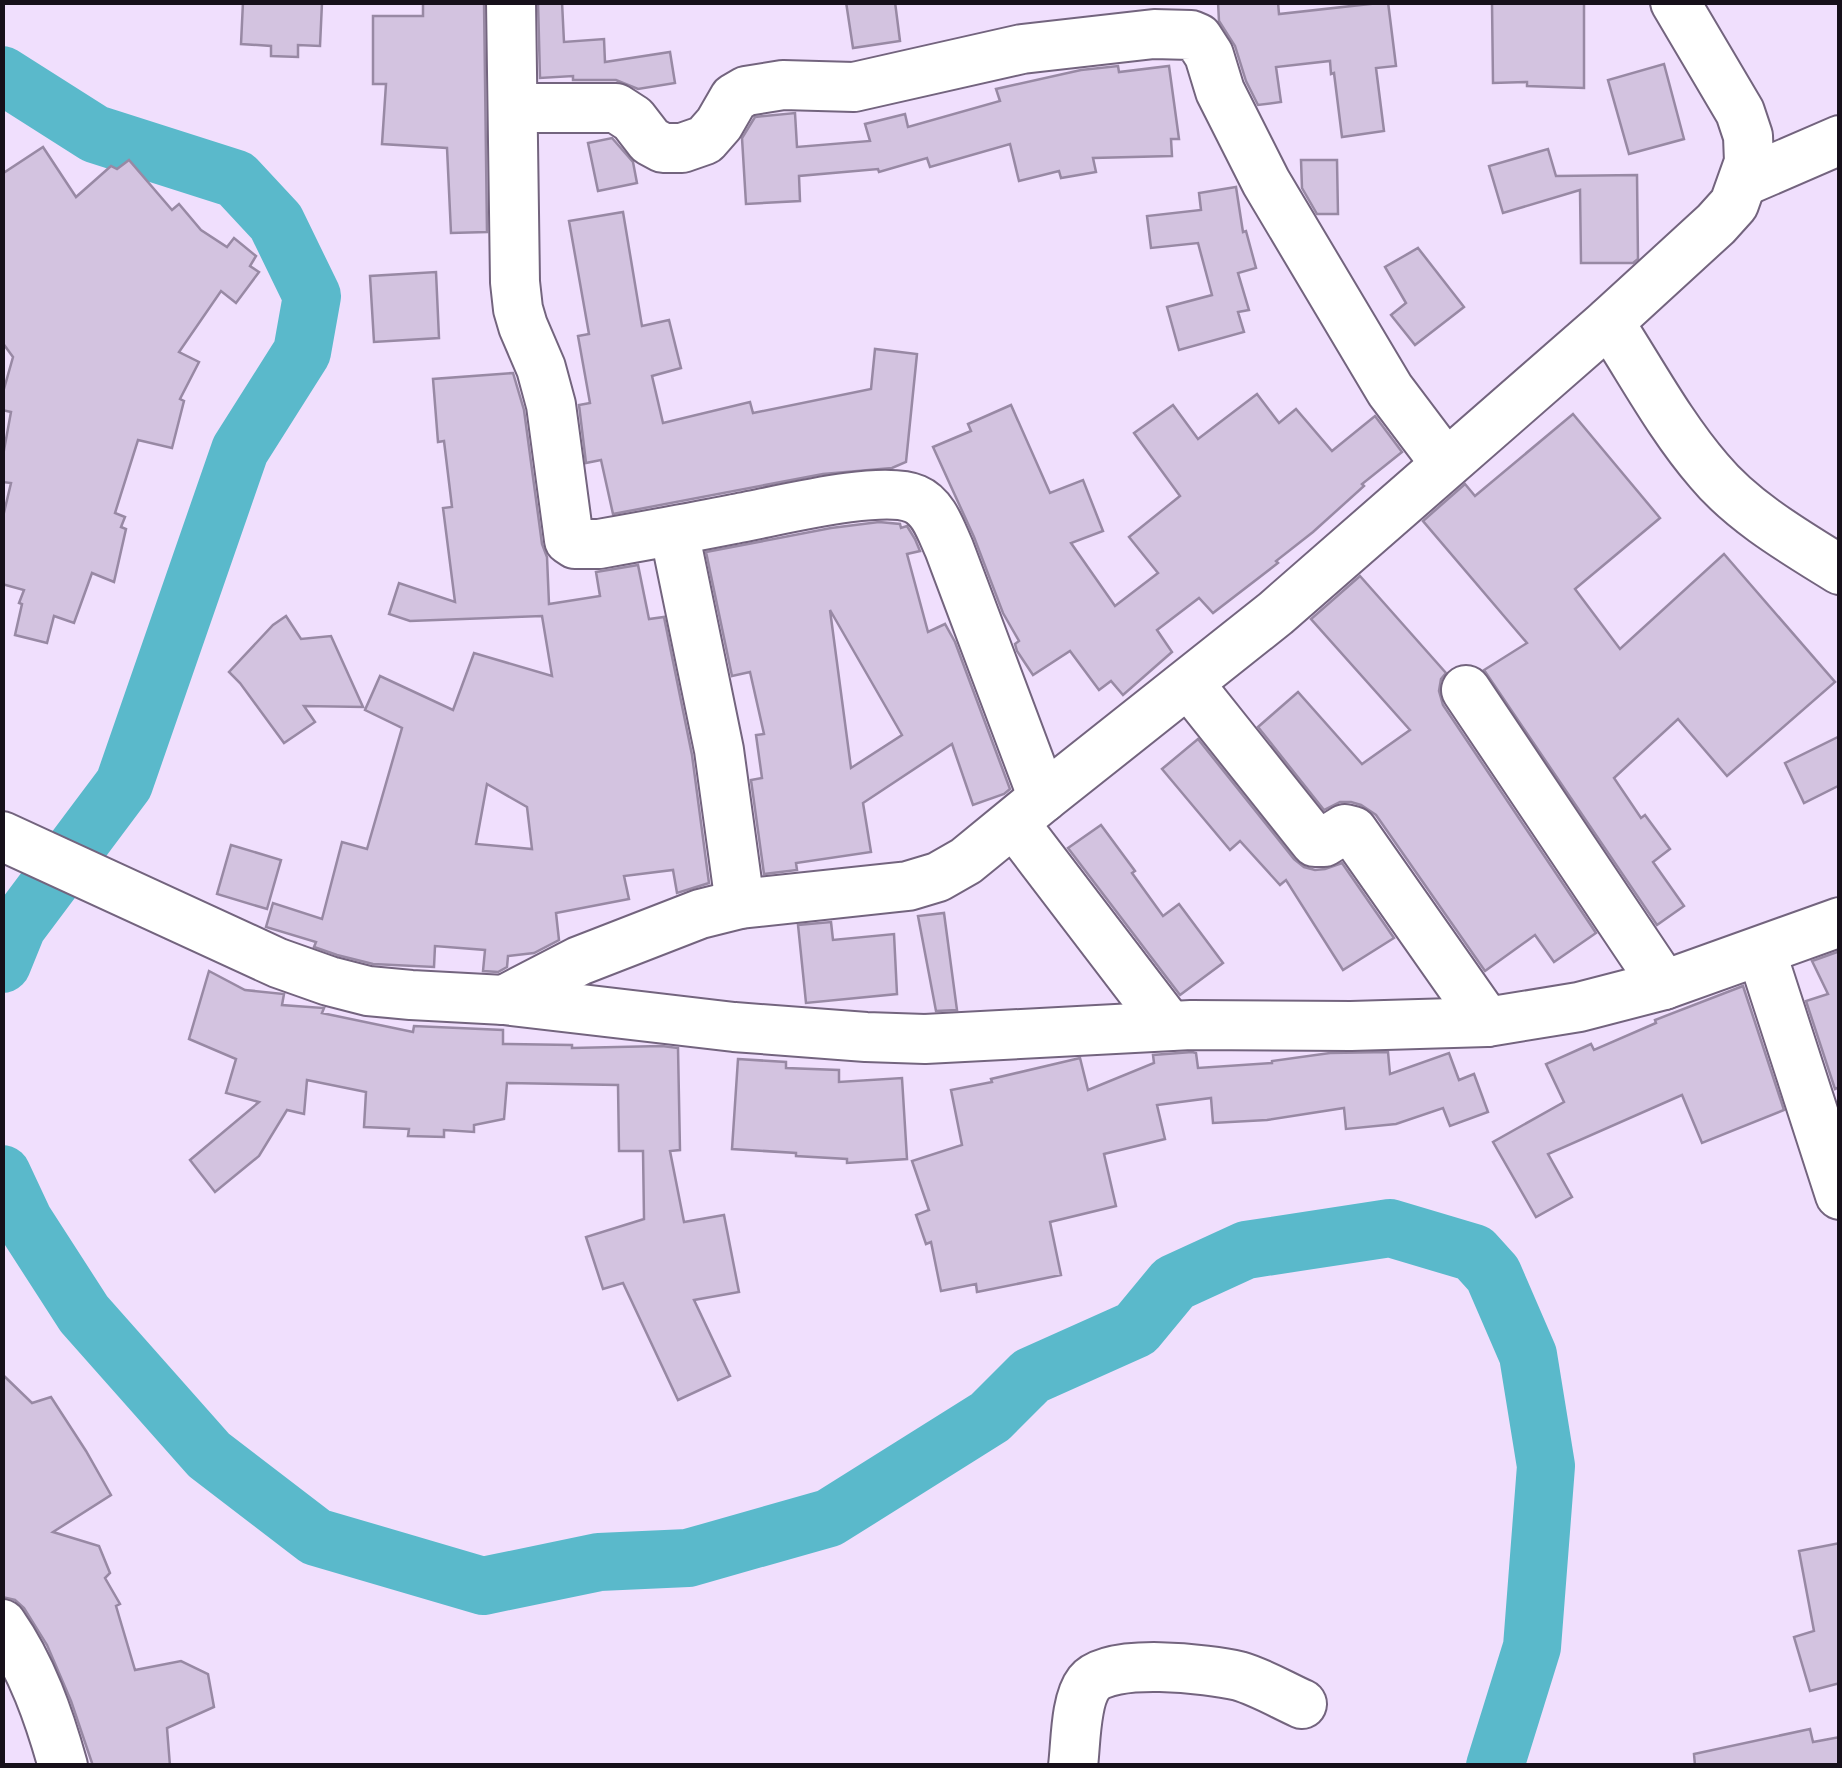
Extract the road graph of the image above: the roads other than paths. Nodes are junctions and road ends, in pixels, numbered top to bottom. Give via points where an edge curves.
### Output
1 (511, 2) edge
2 (1675, 2) edge
3 (514, 108) junction
4 (1840, 140) edge
5 (1743, 182) junction
6 (1609, 322) junction
7 (1446, 464) junction
8 (674, 531) junction
9 (1840, 570) edge
10 (1189, 684) junction
11 (1466, 690) dead end
12 (1028, 810) junction
13 (2, 836) edge
14 (740, 904) junction
15 (1840, 922) edge
16 (1761, 951) junction
17 (1664, 985) junction
18 (504, 1000) junction
19 (1488, 1022) junction
20 (1168, 1026) junction
21 (1840, 1195) edge
22 (2, 1624) edge
23 (1302, 1704) dead end
24 (63, 1766) edge
25 (1074, 1766) edge

1 - 3 street
2 - 5 street via 1740,112 1748,136
3 - 7 street via 616,108 650,141 682,148 714,132 734,98 746,91 854,87 1022,49 1192,35 1208,55 1266,182 1390,390
3 - 8 street via 518,308 549,394 566,535 572,543 598,544
4 - 5 street
5 - 6 street via 1716,224
6 - 7 street
6 - 9 street via 1710,474
7 - 10 street
8 - 12 street via 840,498 897,495 922,502 949,548
8 - 14 street via 719,750
10 - 12 street
10 - 19 street via 1315,842 1345,828 1353,831
11 - 17 street
12 - 14 street via 938,878
12 - 20 street
13 - 18 street via 329,981 411,995
14 - 18 street via 631,939
15 - 16 street
16 - 17 street
16 - 21 street
17 - 19 street
18 - 20 street via 866,1037
19 - 20 street
22 - 24 street via 38,1690
23 - 25 street via 1210,1670 1106,1671 1088,1684 1080,1702

